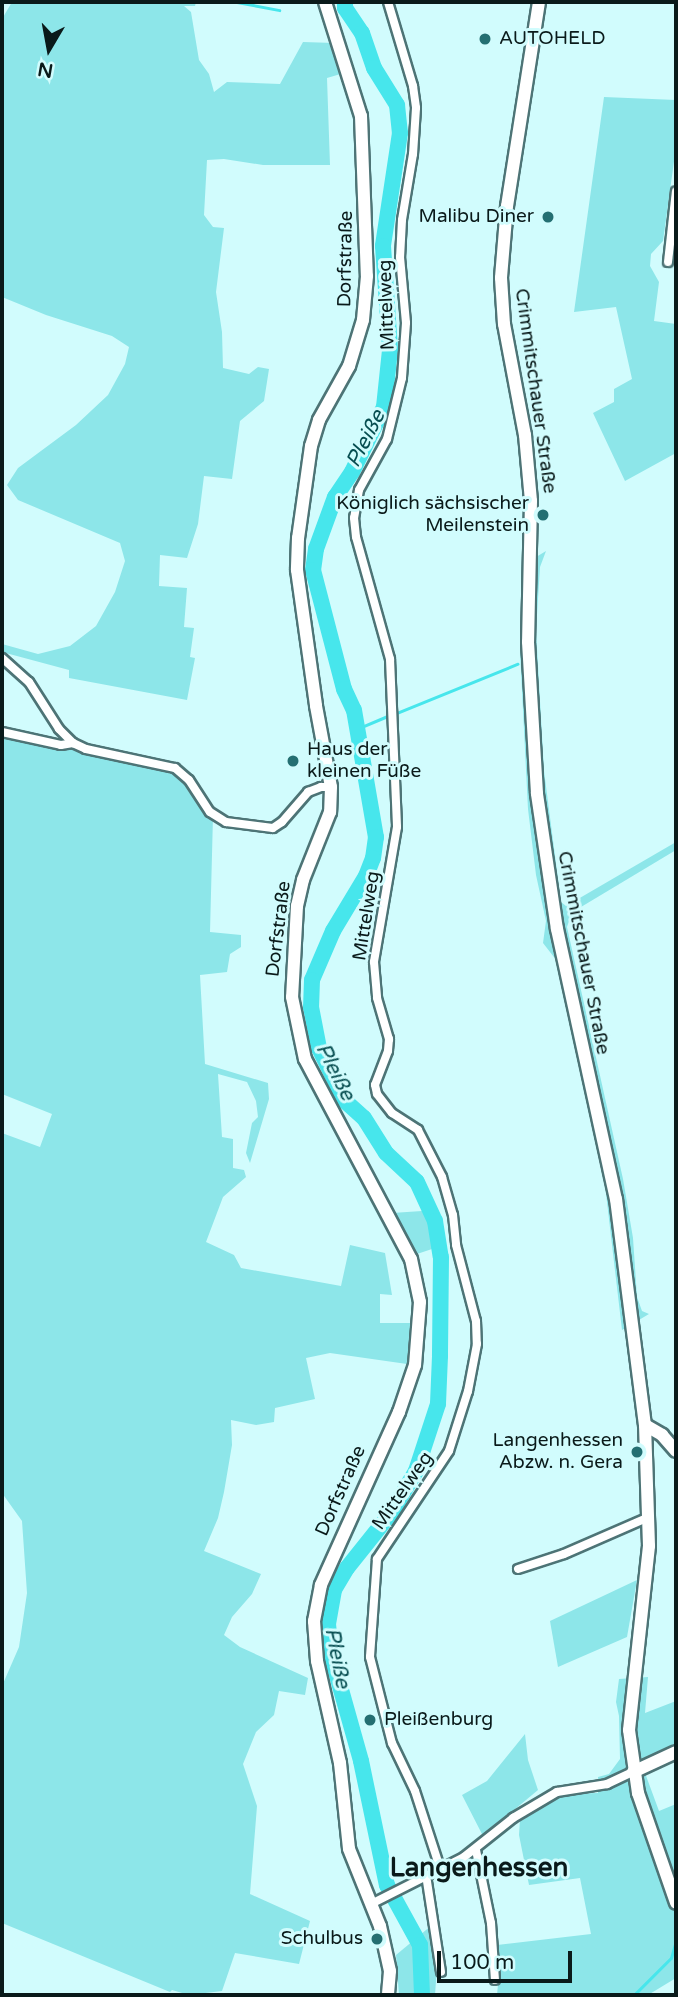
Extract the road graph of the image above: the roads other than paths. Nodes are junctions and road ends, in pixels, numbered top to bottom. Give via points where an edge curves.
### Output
1 (325, 2) edge
2 (388, 2) edge
3 (539, 2) edge
4 (676, 191) edge
5 (668, 262) dead end
6 (2, 658) edge
7 (2, 732) edge
8 (73, 743) junction
9 (331, 787) junction
10 (645, 1425) junction
11 (676, 1451) edge
12 (649, 1517) junction
13 (518, 1569) dead end
14 (676, 1752) edge
15 (633, 1772) junction
16 (476, 1850) junction
17 (440, 1868) junction
18 (426, 1875) junction
19 (378, 1900) junction
20 (676, 1903) edge
21 (441, 1972) dead end
22 (495, 1980) dead end
23 (388, 1995) edge

1 - 9 street, Dorfstraße via 360,116 367,276 363,320 349,366 310,446 298,538 297,570
2 - 17 street, Mittelweg via 416,107 400,257 406,323 402,378 387,439 359,490 354,518 390,659 397,827 374,962 377,998 389,1039 375,1085 391,1113 418,1130 442,1177 477,1334 468,1391 449,1451 377,1559 370,1657 392,1743 415,1791
3 - 10 street, Crimmitschauer Straße via 507,206 501,278 531,501 528,642 537,794 556,929 617,1206
4 - 5 street
6 - 8 street via 29,682
7 - 8 street via 61,745
8 - 9 street via 175,768 211,812 240,825 277,826 308,792
9 - 19 street, Dorfstraße via 330,812 297,906 291,967 297,1030 313,1076 411,1259 420,1302 415,1365 399,1412 321,1585 314,1622 317,1661 340,1763 349,1849
10 - 11 street via 662,1434
10 - 12 street, Crimmitschauer Straße
12 - 13 street
12 - 15 street, Crimmitschauer Straße via 647,1573 629,1708
14 - 15 street
15 - 16 street via 607,1784 556,1792 513,1818
15 - 20 street, Crimmitschauer Straße
16 - 17 street
16 - 22 street via 491,1923
17 - 18 street
18 - 19 street
18 - 21 street
19 - 23 street, Dorfstraße via 390,1971

